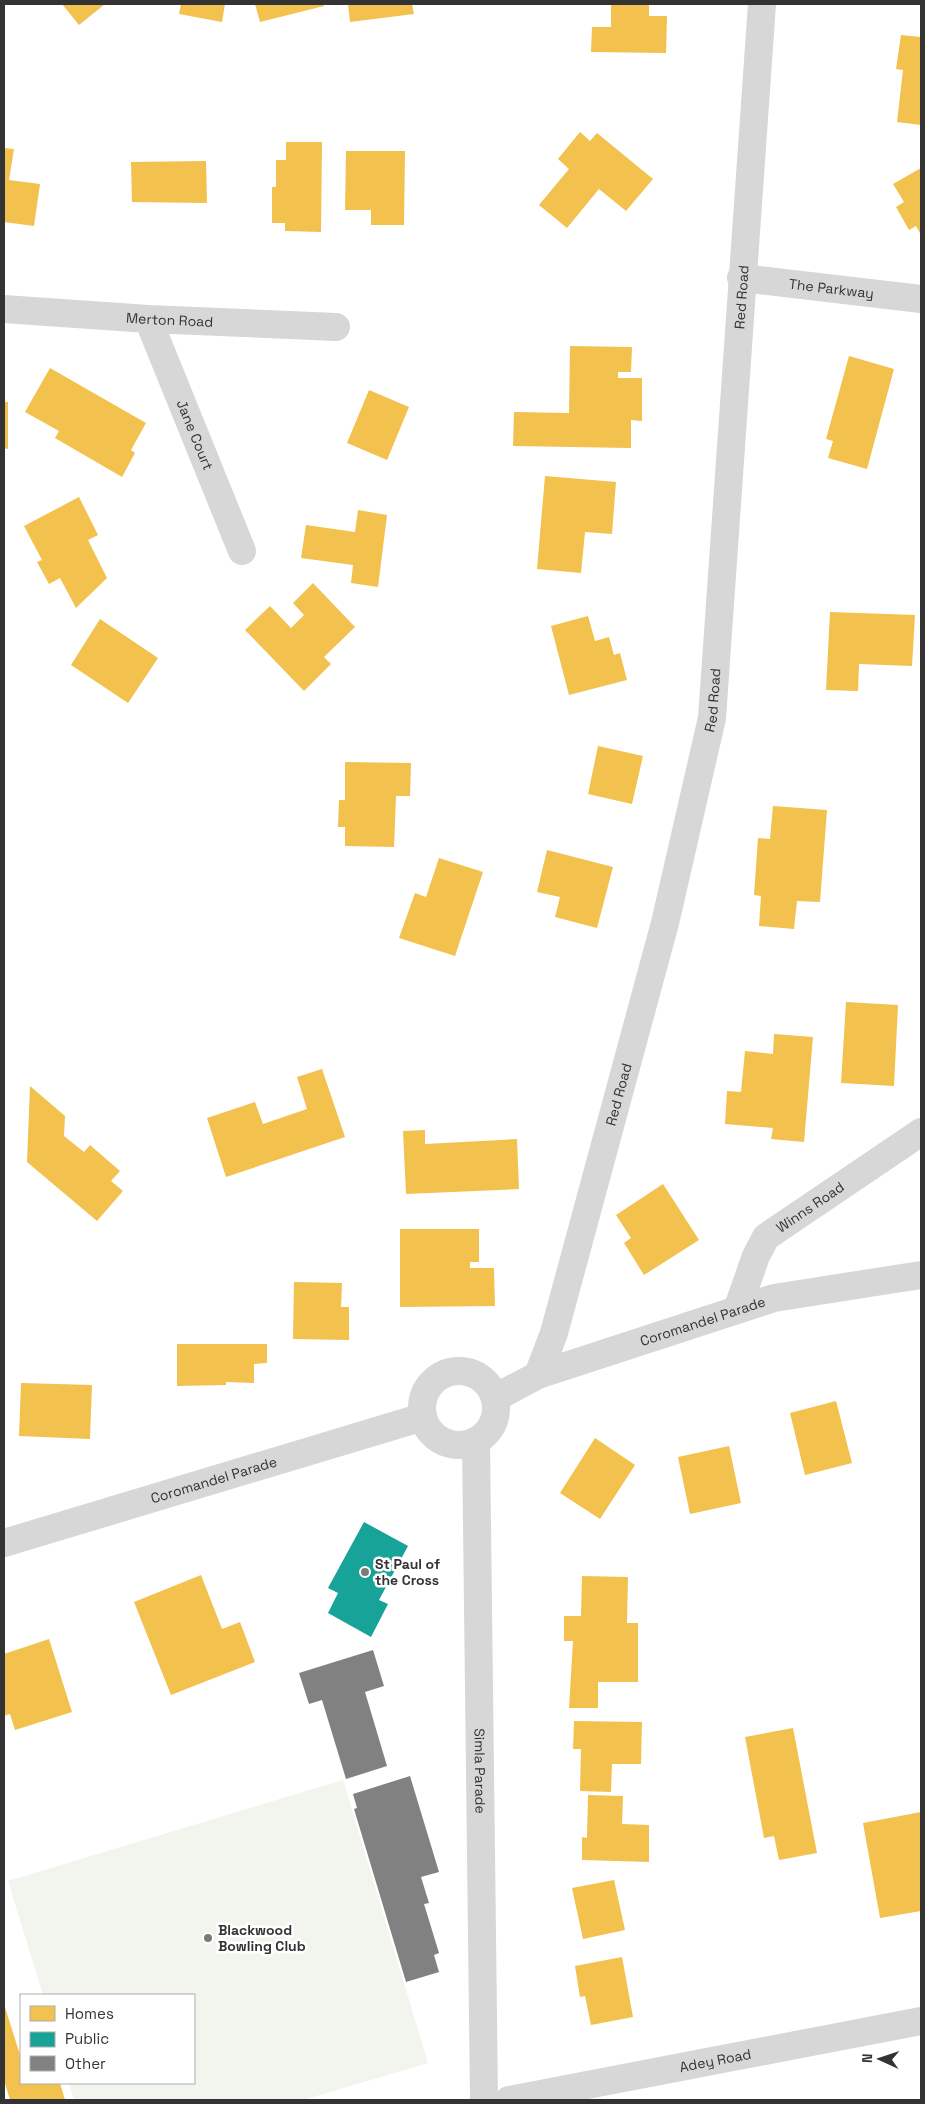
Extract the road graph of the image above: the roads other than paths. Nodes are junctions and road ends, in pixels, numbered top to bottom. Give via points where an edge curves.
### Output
1 (762, 4) edge
2 (741, 278) junction
3 (921, 299) edge
4 (4, 309) edge
5 (148, 319) junction
6 (336, 327) dead end
7 (242, 551) dead end
8 (921, 1132) edge
9 (754, 1265) junction
10 (921, 1275) edge
11 (774, 1298) junction
12 (737, 1310) junction
13 (538, 1375) junction
14 (495, 1398) junction
15 (424, 1417) junction
16 (476, 1441) junction
17 (4, 1542) edge
18 (921, 2021) edge
19 (484, 2100) edge
20 (510, 2100) edge

1 - 2 street, Red Road
2 - 3 street, The Parkway
2 - 13 street, Red Road via 712,718 662,932 554,1333
4 - 5 street, Merton Road
5 - 6 street, Merton Road
5 - 7 street, Jane Court
8 - 9 street, Winns Road via 766,1237
9 - 11 street
9 - 12 street, Winns Road
10 - 11 street, Coromandel Parade
11 - 12 street, Coromandel Parade
12 - 13 street, Coromandel Parade
13 - 14 street, Coromandel Parade
14 - 15 street via 480,1377 469,1372 443,1374 426,1392 422,1404
14 - 16 street via 493,1423
15 - 16 street via 428,1427 444,1442 465,1445
15 - 17 street, Coromandel Parade
16 - 19 street, Simla Parade
18 - 20 street, Adey Road

